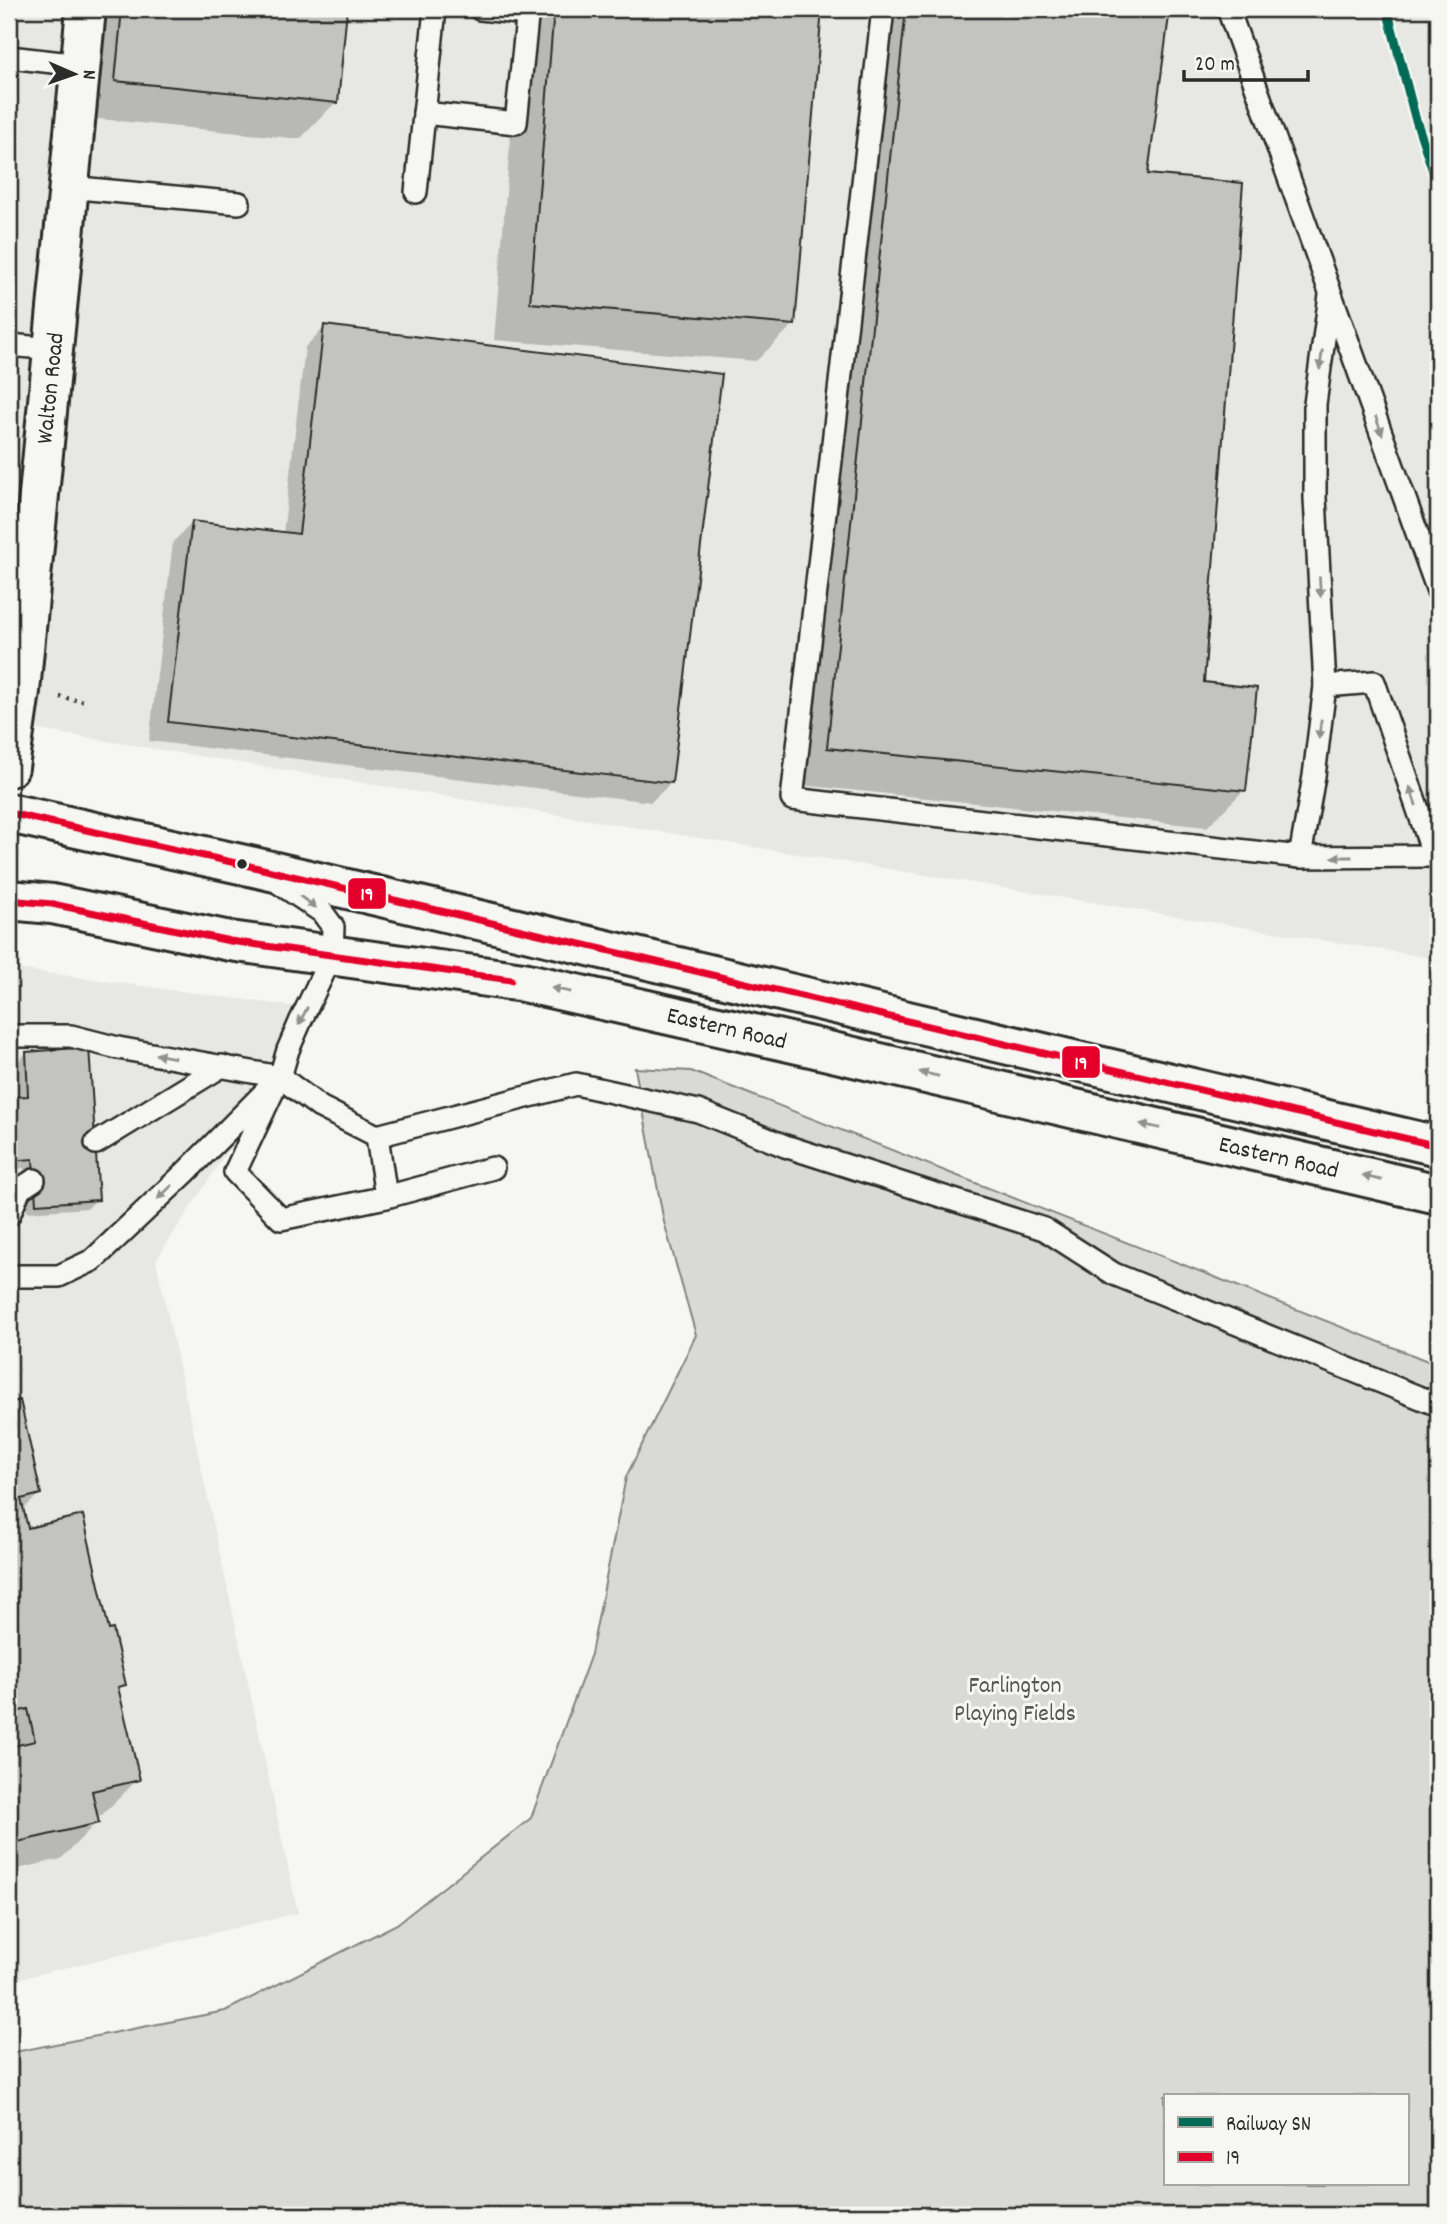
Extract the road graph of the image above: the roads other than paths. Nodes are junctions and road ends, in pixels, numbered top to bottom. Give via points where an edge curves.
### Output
1 (86, 9) edge
2 (435, 9) edge
3 (480, 9) edge
4 (883, 9) edge
5 (1228, 9) edge
6 (528, 11) edge
7 (9, 57) edge
8 (80, 65) junction
9 (424, 113) junction
10 (68, 187) junction
11 (416, 192) dead end
12 (239, 203) dead end
13 (1331, 293) junction
14 (9, 345) edge
15 (53, 349) junction
16 (1438, 591) edge
17 (1325, 686) junction
18 (9, 767) edge
19 (9, 813) edge
20 (1436, 856) edge
21 (1300, 857) junction
22 (254, 867) junction
23 (9, 900) edge
24 (332, 955) junction
25 (9, 1037) edge
26 (222, 1066) junction
27 (280, 1077) junction
28 (376, 1136) junction
29 (96, 1143) dead end
30 (1438, 1146) edge
31 (493, 1168) dead end
32 (34, 1180) dead end
33 (1438, 1194) edge
34 (386, 1197) junction
35 (9, 1215) edge
36 (9, 1276) edge
37 (1438, 1405) edge

1 - 8 main road, Walton Road
2 - 9 lane
3 - 6 lane
4 - 21 lane via 792,799
5 - 13 lane
6 - 9 lane via 516,123
7 - 8 lane
8 - 10 main road, Walton Road
9 - 11 lane
10 - 12 lane
10 - 15 main road, Walton Road
13 -> 16 lane
13 -> 17 lane via 1315,404
14 - 15 lane
15 - 18 main road, Walton Road
20 -> 17 lane via 1374,682
17 -> 21 lane
19 - 22 main road, Eastern Road
20 -> 21 lane
22 -> 24 lane via 322,912 333,928
22 - 30 main road, Eastern Road
23 - 24 main road, Eastern Road
24 -> 27 lane via 300,1020
33 -> 24 main road, Eastern Road via 614,1001 523,982
26 -> 25 lane via 71,1036
26 - 27 lane
26 - 29 lane
27 - 28 lane via 320,1107
27 - 34 lane via 234,1172 281,1219
27 -> 36 lane via 93,1260 59,1276
28 - 34 lane
28 - 37 lane via 576,1084 698,1111 785,1146 1044,1229 1114,1274
31 - 34 lane
32 - 35 lane via 20,1189

